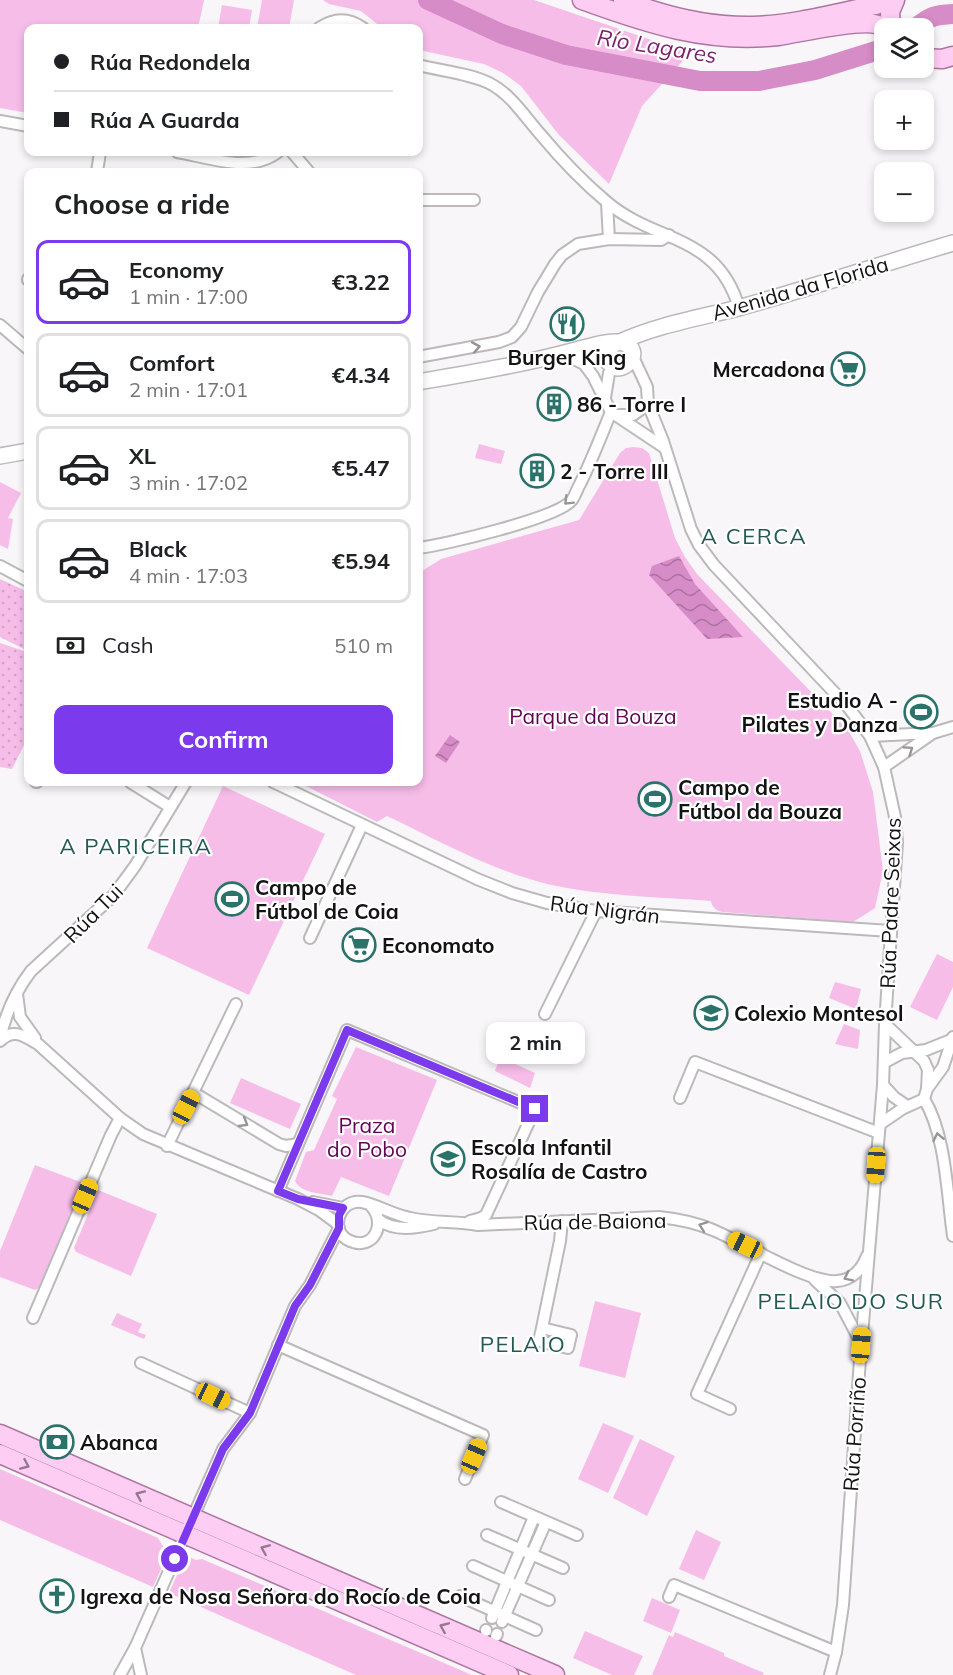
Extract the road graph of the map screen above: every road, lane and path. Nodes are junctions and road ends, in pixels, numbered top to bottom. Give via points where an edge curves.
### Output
1 (582, 0) edge
2 (623, 0) edge
3 (883, 0) edge
4 (895, 0) edge
5 (888, 18) edge
6 (326, 24) edge
7 (356, 24) edge
8 (874, 26) edge
9 (953, 56) edge
10 (934, 59) edge
11 (423, 66) edge
12 (0, 121) edge
13 (24, 125) edge
14 (199, 156) edge
15 (270, 156) edge
16 (295, 156) edge
17 (306, 168) edge
18 (423, 200) edge
19 (474, 200) dead end
20 (607, 202) junction
21 (641, 223) junction
22 (669, 235) junction
23 (609, 239) junction
24 (622, 239) junction
25 (952, 244) edge
26 (739, 308) junction
27 (0, 325) edge
28 (24, 342) edge
29 (625, 348) junction
30 (578, 349) junction
31 (558, 355) junction
32 (423, 356) edge
33 (610, 364) junction
34 (423, 381) edge
35 (605, 398) junction
36 (648, 404) junction
37 (615, 413) junction
38 (665, 448) junction
39 (24, 452) edge
40 (0, 456) edge
41 (423, 548) edge
42 (0, 566) edge
43 (24, 579) edge
44 (953, 727) edge
45 (933, 733) junction
46 (870, 735) junction
47 (884, 767) junction
48 (136, 786) edge
49 (183, 786) edge
50 (281, 786) edge
51 (170, 807) junction
52 (363, 825) junction
53 (597, 911) junction
54 (890, 931) junction
55 (310, 938) dead end
56 (17, 994) junction
57 (236, 1004) dead end
58 (545, 1014) dead end
59 (885, 1024) junction
60 (952, 1038) edge
61 (0, 1040) edge
62 (38, 1044) junction
63 (915, 1051) junction
64 (885, 1062) junction
65 (883, 1085) junction
66 (194, 1093) junction
67 (926, 1094) junction
68 (680, 1098) dead end
69 (908, 1106) junction
70 (120, 1118) junction
71 (880, 1129) junction
72 (298, 1144) junction
73 (167, 1146) junction
74 (278, 1191) junction
75 (298, 1199) junction
76 (371, 1206) junction
77 (343, 1208) junction
78 (379, 1220) junction
79 (561, 1221) junction
80 (464, 1222) junction
81 (438, 1223) junction
82 (338, 1226) junction
83 (953, 1236) edge
84 (870, 1250) junction
85 (761, 1253) junction
86 (813, 1278) junction
87 (33, 1318) dead end
88 (542, 1328) dead end
89 (278, 1344) junction
90 (861, 1345) junction
91 (141, 1362) dead end
92 (730, 1409) dead end
93 (250, 1413) junction
94 (0, 1434) edge
95 (0, 1454) edge
96 (465, 1479) dead end
97 (501, 1502) dead end
98 (534, 1517) junction
99 (194, 1518) junction
100 (546, 1522) junction
101 (186, 1535) junction
102 (487, 1535) dead end
103 (577, 1535) dead end
104 (521, 1549) junction
105 (532, 1554) junction
106 (473, 1566) dead end
107 (563, 1568) dead end
108 (512, 1584) junction
109 (460, 1596) dead end
110 (669, 1598) dead end
111 (549, 1600) dead end
112 (493, 1629) junction
113 (536, 1630) dead end
114 (135, 1648) junction
115 (836, 1652) junction
116 (122, 1672) edge
117 (141, 1675) edge
118 (508, 1675) edge
119 (555, 1675) edge
120 (830, 1675) edge

1 - 8 main road via 666,28 733,39 848,24
2 - 3 main road via 687,20 755,26 813,18 876,5
4 - 5 main road
6 - 7 street via 341,19
9 - 10 main road
11 - 20 street via 476,78 502,92
12 - 13 street
14 - 15 street via 249,163
16 - 17 street
18 - 19 street
20 - 21 street
20 - 23 street
21 - 22 street
21 - 24 street via 635,233
22 - 24 street via 661,240
22 - 26 street via 698,251 723,272
23 - 24 street
32 -> 23 street via 512,337 562,255 578,244
25 - 26 main road, Avenida da Florida
26 - 29 main road, Avenida da Florida via 647,332
27 - 28 street
29 - 30 main road, Avenida da Florida via 593,345
29 - 33 main road via 607,352
29 - 33 main road via 627,366 617,368
29 - 36 street, Rúa Padre Seixas via 646,387
30 - 31 main road, Avenida da Florida
30 - 33 main road
31 - 34 main road, Avenida da Florida
31 - 35 street via 584,364
33 - 35 street
35 - 37 street
36 - 37 street via 633,415
36 - 38 street, Rúa Padre Seixas
37 - 38 street
37 -> 41 street via 571,501 558,510 494,531
38 - 46 street, Rúa Padre Seixas via 691,529 703,550
39 - 40 main road
42 - 43 street
44 - 45 street
45 - 46 street
47 -> 45 street
46 - 47 street, Rúa Padre Seixas
47 - 54 street, Rúa Padre Seixas via 897,842
48 - 51 street
49 - 51 street, Rúa Tui
50 - 52 street, Rúa Nigrán
51 - 56 street, Rúa Tui via 113,896 31,971
52 - 53 street, Rúa Nigrán via 494,886 539,901
52 - 55 street
53 - 54 street, Rúa Nigrán
53 - 58 street
54 - 59 street, Rúa Padre Seixas
56 - 61 street, Rúa Tui via 8,1009
56 - 62 street, Rúa de Baiona via 20,1017
57 - 66 street
59 - 63 street
59 - 64 street, Rúa Padre Seixas
60 - 63 street
60 - 67 street via 943,1067
61 - 62 street, Rúa de Baiona via 18,1034
62 - 70 street, Rúa de Baiona
63 - 64 street
63 - 67 street via 928,1070
64 - 65 street
65 - 69 street
65 - 71 street, Rúa Porriño
66 -> 72 street via 279,1144
66 - 73 street
67 - 69 street
83 -> 67 street via 940,1144
68 - 71 street via 695,1062
69 - 71 street
70 - 73 street, Rúa de Baiona
70 - 87 street
71 - 84 street, Rúa Porriño
72 - 74 street
72 - 80 street via 347,1030 535,1109 486,1215
73 - 74 street, Rúa de Baiona
74 - 75 street, Rúa de Baiona
75 - 77 street, Rúa de Baiona
75 - 82 street, Rúa de Baiona via 323,1212
76 - 77 street, Rúa de Baiona via 359,1202
76 - 78 street
76 - 81 street, Rúa de Baiona
77 - 82 street
78 - 81 street, Rúa de Baiona via 392,1228
78 - 82 street, Rúa de Baiona via 375,1234 364,1242 346,1239
79 - 80 street, Rúa de Baiona via 478,1225
85 -> 79 street, Rúa de Baiona via 687,1220 659,1217
79 - 88 street
80 - 81 street, Rúa de Baiona
82 - 89 street
84 -> 86 street, Rúa de Baiona via 852,1277 833,1282
84 - 90 street, Rúa Porriño
85 - 86 street, Rúa de Baiona
85 - 92 street via 697,1394
86 - 90 street, Rúa de Baiona via 848,1314
89 - 93 street
89 - 96 street via 483,1435
90 - 115 street, Rúa Porriño via 843,1605
91 - 93 street
93 - 99 street via 223,1449
99 -> 94 main road
95 -> 101 main road
97 - 98 street
98 - 100 street
98 - 104 street
99 - 101 street
112 -> 99 main road
100 - 103 street
100 - 105 street
101 - 114 street
101 - 118 main road
102 - 104 street
104 - 105 street
104 - 108 street
105 - 107 street
105 - 108 street
106 - 108 street
108 - 111 street
108 - 112 street
109 - 112 street
110 - 115 street via 674,1585
112 - 113 street
112 - 119 main road
114 - 116 street
114 - 117 street
115 - 120 street, Rúa Porriño
116 - 117 street via 133,1670

